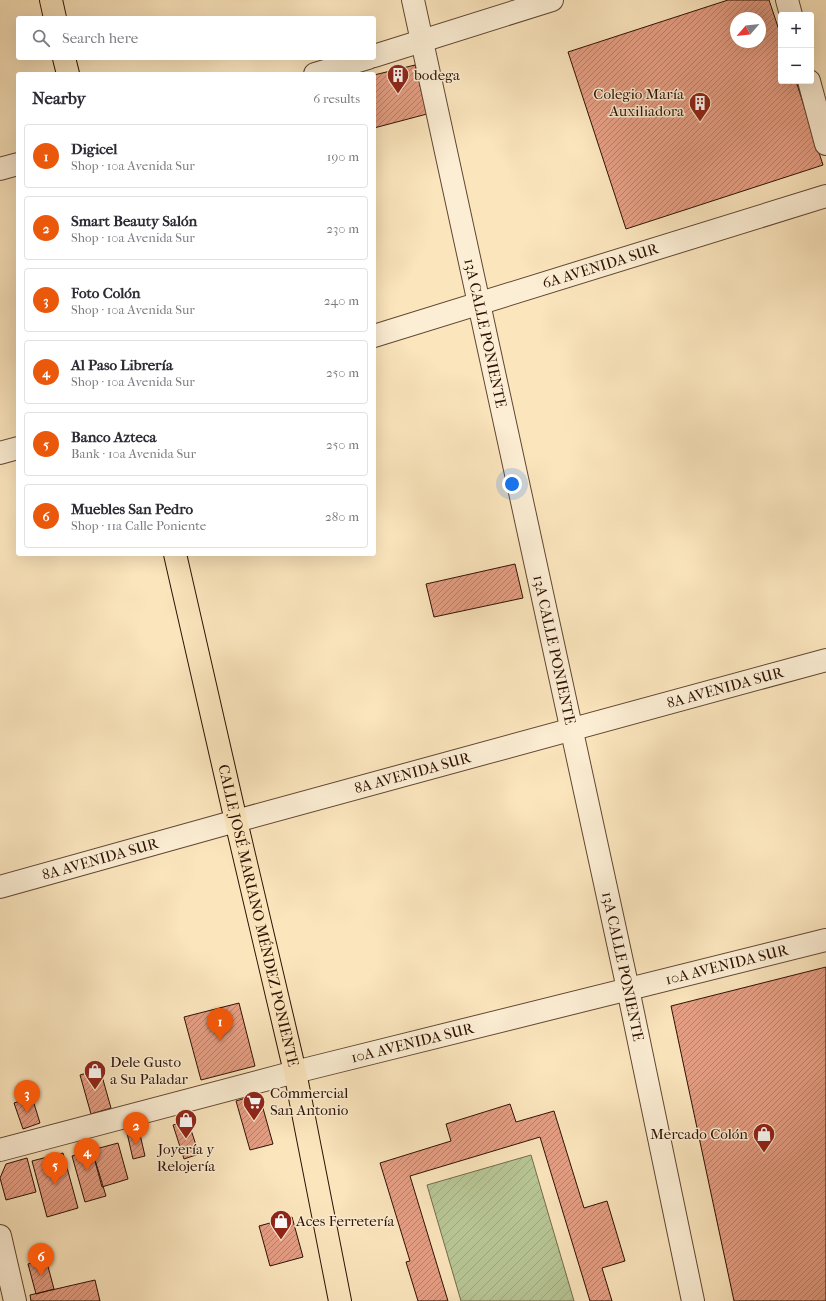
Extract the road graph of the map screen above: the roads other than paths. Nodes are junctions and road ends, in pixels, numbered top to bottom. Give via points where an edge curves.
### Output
1 (51, 0) edge
2 (413, 0) edge
3 (552, 0) edge
4 (787, 0) edge
5 (790, 12) edge
6 (55, 16) edge
7 (422, 42) junction
8 (376, 55) edge
9 (64, 60) edge
10 (361, 60) edge
11 (68, 72) edge
12 (322, 72) edge
13 (810, 84) edge
14 (826, 144) edge
15 (16, 165) edge
16 (0, 169) edge
17 (826, 196) edge
18 (479, 303) junction
19 (376, 335) edge
20 (16, 449) edge
21 (0, 454) edge
22 (175, 556) edge
23 (826, 660) edge
24 (572, 730) junction
25 (236, 821) junction
26 (0, 888) edge
27 (826, 940) edge
28 (628, 989) junction
29 (295, 1072) junction
30 (0, 1150) edge
31 (0, 1236) edge
32 (15, 1301) edge
33 (340, 1301) edge
34 (693, 1301) edge

1 - 6 main road
2 - 7 street, 13A CALLE PONIENTE
3 - 7 street
4 - 5 street
7 - 8 street
7 - 18 street, 13A CALLE PONIENTE
9 - 11 main road
10 - 12 street
13 - 14 street
15 - 16 street
17 - 18 street, 6A AVENIDA SUR
18 - 19 street, 6A AVENIDA SUR
18 - 24 street, 13A CALLE PONIENTE
20 - 21 street
22 - 25 main road, CALLE JOSÉ MARIANO MÉNDEZ PONIENTE
23 - 24 street, 8A AVENIDA SUR
24 - 25 street, 8A AVENIDA SUR
24 - 28 street, 13A CALLE PONIENTE
25 - 26 street, 8A AVENIDA SUR
25 - 29 main road, CALLE JOSÉ MARIANO MÉNDEZ PONIENTE
27 - 28 street, 10A AVENIDA SUR
28 - 29 street, 10A AVENIDA SUR
28 - 34 street, 13A CALLE PONIENTE
29 - 30 street, 10A AVENIDA SUR
29 - 33 main road, CALLE JOSÉ MARIANO MÉNDEZ PONIENTE
31 - 32 street

